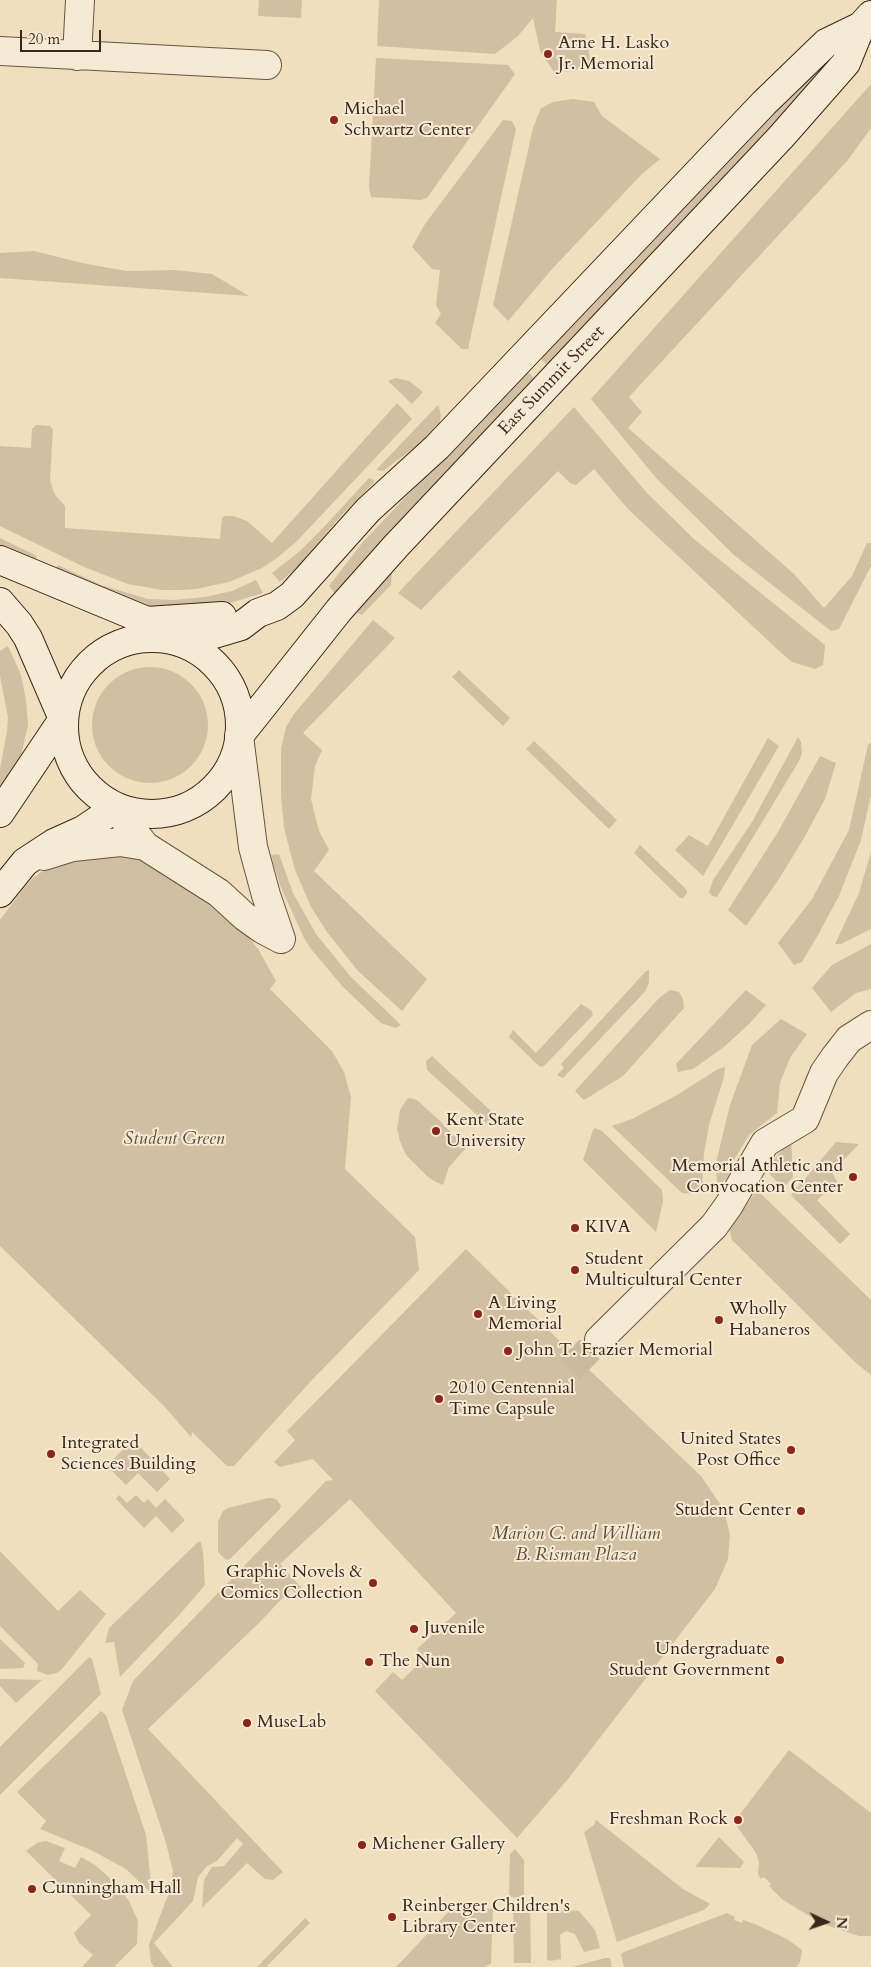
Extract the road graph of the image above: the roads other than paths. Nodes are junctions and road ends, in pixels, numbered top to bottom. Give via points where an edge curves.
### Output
1 (80, 0) edge
2 (866, 21) edge
3 (0, 51) edge
4 (77, 56) junction
5 (267, 65) dead end
6 (0, 560) edge
7 (0, 602) edge
8 (258, 613) junction
9 (147, 621) junction
10 (172, 640) junction
11 (63, 719) junction
12 (239, 736) junction
13 (116, 808) junction
14 (0, 813) edge
15 (145, 846) junction
16 (25, 862) junction
17 (0, 893) edge
18 (871, 1025) edge
19 (599, 1340) tunnel mouth

1 - 4 main road
2 - 8 main road, East Summit Street via 826,43 713,156 437,448 368,510 292,595 277,606
2 - 12 main road, East Summit Street via 846,63 782,137 396,546 339,610
3 - 4 main road
4 - 5 main road
6 - 9 main road
7 - 11 main road via 28,638
8 - 9 main road, East Summit Street
8 - 10 main road, East Summit Street via 241,626
9 - 10 main road
10 - 11 main road via 147,638 122,643 100,654 82,672 69,695
10 - 12 main road via 210,660 224,675 234,694 239,714
11 - 13 main road via 66,746 76,772 93,793
11 - 14 main road
12 - 13 main road via 232,762 217,786 196,803 170,813 143,814
12 - 15 main road via 253,847 281,939 262,929 219,893
13 - 15 main road
13 - 16 main road
15 - 16 main road via 120,842 73,848
16 - 17 main road
18 - 19 main road via 849,1039 835,1057 824,1073 805,1119 765,1143 714,1226

